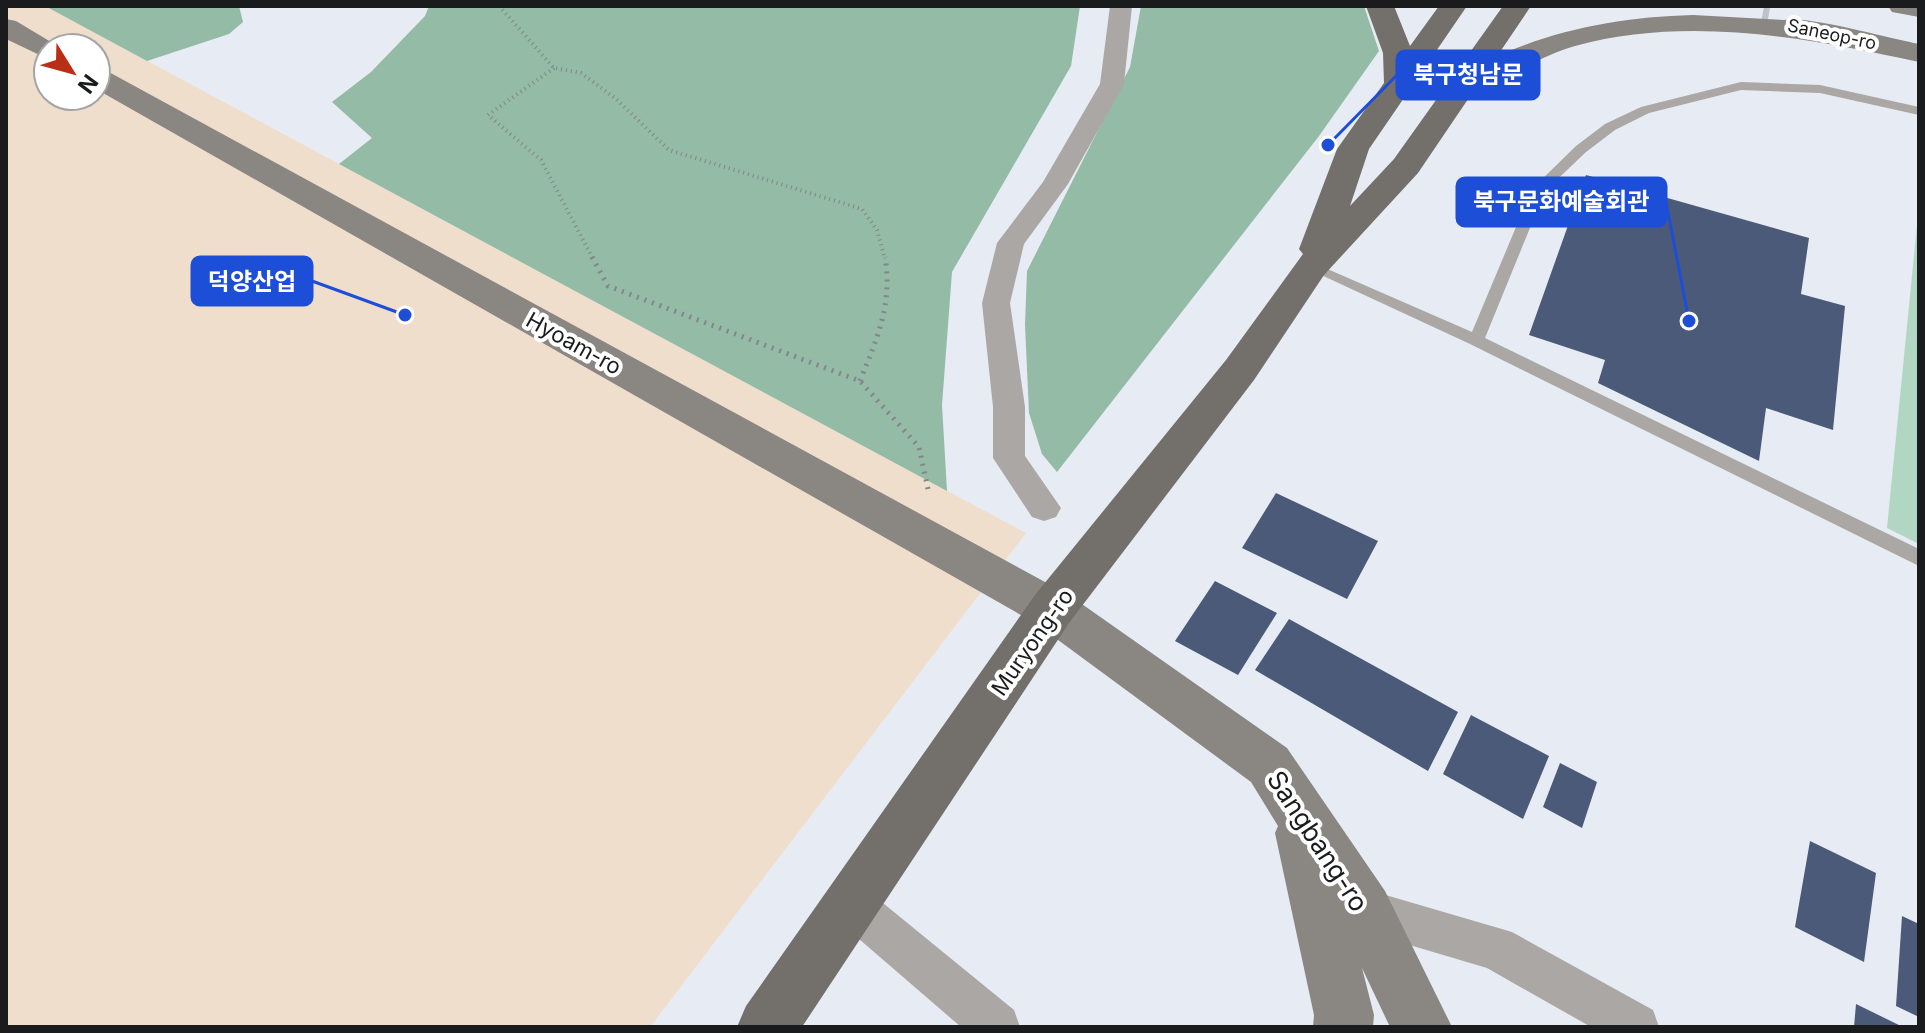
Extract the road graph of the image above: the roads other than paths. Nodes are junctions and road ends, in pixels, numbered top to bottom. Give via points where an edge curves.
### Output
1 (1121, 6) edge
2 (1380, 6) edge
3 (1453, 6) edge
4 (1517, 6) edge
5 (1697, 6) edge
6 (1770, 7) edge
7 (1919, 9) edge
8 (1890, 10) edge
9 (1919, 22) edge
10 (6, 27) edge
11 (1822, 32) junction
12 (1919, 38) edge
13 (32, 41) edge
14 (1919, 53) edge
15 (1399, 83) junction
16 (1463, 84) junction
17 (112, 86) edge
18 (1919, 111) edge
19 (1311, 267) junction
20 (1476, 340) junction
21 (1044, 508) dead end
22 (1919, 558) edge
23 (1052, 609) junction
24 (1295, 804) junction
25 (852, 905) junction
26 (1365, 911) junction
27 (767, 1027) edge
28 (997, 1027) edge
29 (1343, 1027) edge
30 (1422, 1027) edge
31 (1636, 1027) edge

1 - 21 street via 1112,84 1055,184 1011,243 996,303 1009,407 1009,458
2 - 15 main road via 1399,49
3 - 15 main road, Muryong-ro
4 - 16 main road, Muryong-ro
5 - 11 street, Saneop-ro
6 - 12 street, Saneop-ro
7 - 8 street, Saneop-ro
8 - 9 street, Saneop-ro
10 - 13 street
11 - 14 street, Saneop-ro
11 - 16 street via 1709,24 1605,31 1563,40
15 - 19 main road, Muryong-ro via 1353,149
16 - 19 main road, Muryong-ro via 1406,166
17 - 23 street, Hyoam-ro
18 - 20 lane via 1820,89 1741,86 1645,110 1610,127 1539,189
19 - 20 lane
19 - 23 main road, Muryong-ro via 1240,370
20 - 22 lane
23 - 24 street, Sangbang-ro via 1269,765
23 - 25 main road, Muryong-ro
24 - 26 street, Sangbang-ro
24 - 29 street
25 - 27 main road, Muryong-ro
25 - 28 street
26 - 30 street, Sangbang-ro
26 - 31 street via 1496,948

